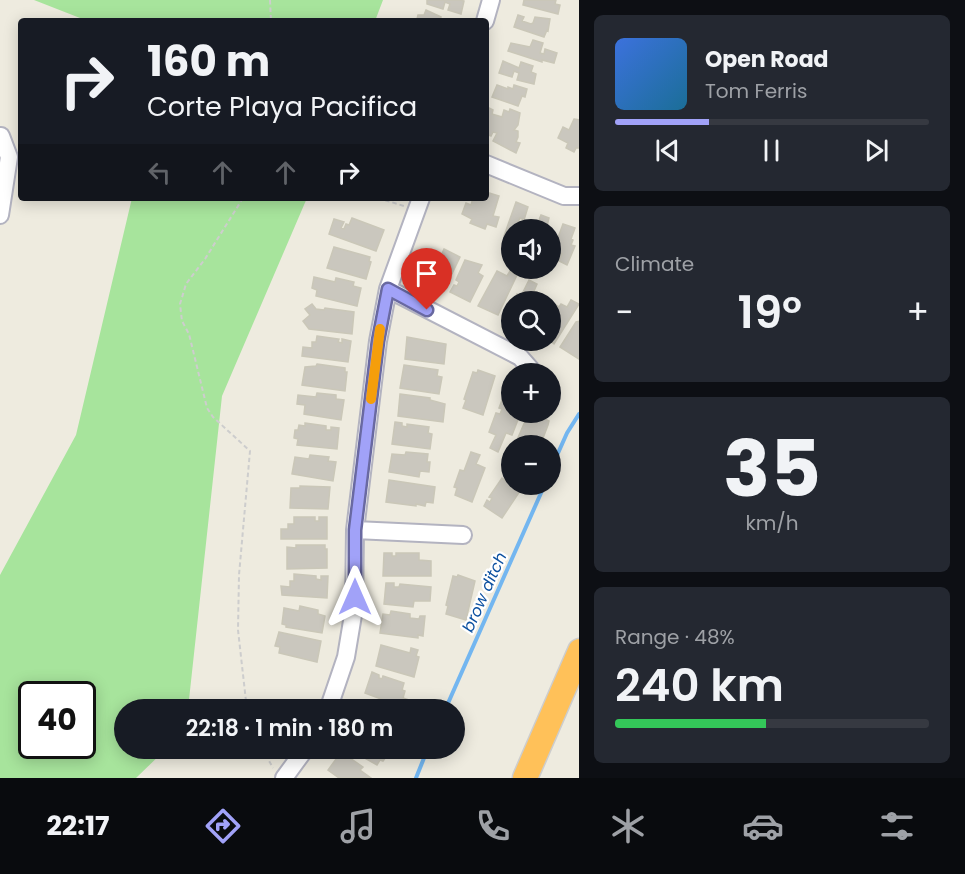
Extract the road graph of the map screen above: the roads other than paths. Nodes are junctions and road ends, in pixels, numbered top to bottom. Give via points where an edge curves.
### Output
1 (491, 0) edge
2 (486, 18) edge
3 (1, 136) edge
4 (489, 165) edge
5 (579, 196) edge
6 (419, 204) edge
7 (0, 214) edge
8 (388, 289) junction
9 (525, 363) edge
10 (355, 530) junction
11 (463, 536) dead end
12 (579, 651) edge
13 (332, 699) edge
14 (294, 759) edge
15 (279, 773) edge
16 (525, 778) edge

1 - 2 street
3 - 7 street via 9,157
4 - 5 street via 564,196
6 - 8 street
8 - 9 street
8 - 10 street
10 - 11 street
10 - 13 street via 354,609 346,657
12 - 16 highway
14 - 15 street

